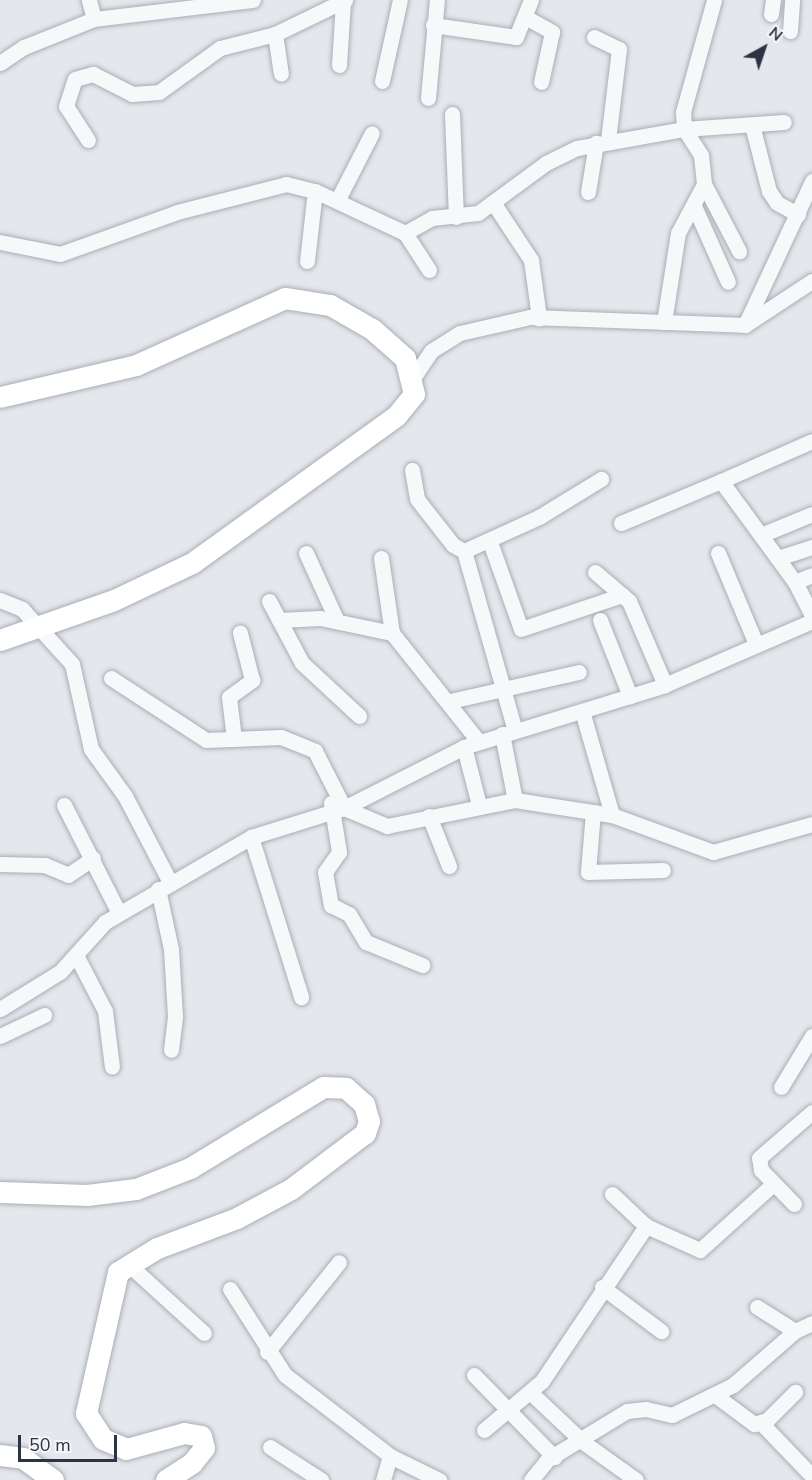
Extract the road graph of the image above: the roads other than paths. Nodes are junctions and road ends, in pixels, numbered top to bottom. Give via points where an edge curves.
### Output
1 (89, 0) edge
2 (254, 0) edge
3 (399, 0) edge
4 (436, 0) edge
5 (531, 0) edge
6 (714, 0) edge
7 (792, 0) edge
8 (344, 1) edge
9 (527, 18) junction
10 (94, 19) junction
11 (432, 25) junction
12 (790, 31) dead end
13 (275, 34) junction
14 (594, 37) dead end
15 (0, 63) edge
16 (339, 66) dead end
17 (281, 74) dead end
18 (382, 81) dead end
19 (541, 82) dead end
20 (428, 98) dead end
21 (452, 114) dead end
22 (784, 122) dead end
23 (752, 124) junction
24 (684, 129) junction
25 (372, 133) dead end
26 (88, 140) dead end
27 (602, 142) junction
28 (812, 181) edge
29 (704, 184) junction
30 (315, 191) junction
31 (588, 192) dead end
32 (337, 201) junction
33 (494, 204) junction
34 (694, 206) junction
35 (798, 214) junction
36 (456, 217) junction
37 (405, 233) junction
38 (0, 242) edge
39 (739, 251) dead end
40 (307, 261) dead end
41 (429, 270) dead end
42 (812, 281) edge
43 (728, 282) dead end
44 (539, 318) junction
45 (664, 322) junction
46 (745, 325) junction
47 (411, 381) junction
48 (0, 397) edge
49 (812, 441) edge
50 (412, 470) dead end
51 (601, 479) dead end
52 (721, 482) junction
53 (812, 514) edge
54 (621, 523) dead end
55 (761, 535) junction
56 (490, 542) junction
57 (812, 547) edge
58 (464, 550) junction
59 (306, 553) dead end
60 (718, 553) dead end
61 (381, 558) dead end
62 (778, 558) junction
63 (595, 572) dead end
64 (812, 575) edge
65 (795, 582) junction
66 (622, 595) junction
67 (0, 600) edge
68 (269, 601) dead end
69 (812, 616) edge
70 (279, 620) junction
71 (600, 620) dead end
72 (337, 621) junction
73 (812, 621) edge
74 (37, 627) junction
75 (240, 633) dead end
76 (392, 633) junction
77 (0, 640) edge
78 (756, 644) junction
79 (579, 672) dead end
80 (111, 678) dead end
81 (665, 685) junction
82 (502, 687) junction
83 (630, 696) junction
84 (450, 701) junction
85 (582, 711) junction
86 (359, 716) dead end
87 (509, 732) junction
88 (234, 739) junction
89 (479, 742) junction
90 (464, 747) junction
91 (515, 800) junction
92 (64, 805) dead end
93 (479, 805) junction
94 (336, 810) junction
95 (593, 812) junction
96 (612, 815) junction
97 (429, 816) junction
98 (812, 824) edge
99 (251, 837) junction
100 (93, 858) junction
101 (0, 864) edge
102 (449, 866) dead end
103 (663, 870) dead end
104 (164, 885) junction
105 (119, 913) junction
106 (77, 957) junction
107 (422, 964) dead end
108 (300, 997) dead end
109 (0, 1009) edge
110 (44, 1015) dead end
111 (0, 1036) edge
112 (812, 1036) edge
113 (171, 1050) dead end
114 (112, 1067) dead end
115 (781, 1087) dead end
116 (811, 1110) edge
117 (772, 1185) junction
118 (0, 1192) edge
119 (612, 1194) dead end
120 (794, 1204) dead end
121 (646, 1226) junction
122 (339, 1262) dead end
123 (127, 1263) junction
124 (602, 1287) junction
125 (230, 1289) dead end
126 (757, 1307) dead end
127 (812, 1323) edge
128 (661, 1331) dead end
129 (795, 1331) junction
130 (204, 1333) dead end
131 (267, 1352) junction
132 (474, 1375) dead end
133 (795, 1392) dead end
134 (531, 1393) junction
135 (715, 1395) junction
136 (507, 1412) junction
137 (762, 1424) junction
138 (484, 1430) dead end
139 (583, 1442) junction
140 (270, 1447) dead end
141 (0, 1455) edge
142 (390, 1456) junction
143 (554, 1457) junction
144 (812, 1476) edge
145 (53, 1480) edge
146 (166, 1480) edge
147 (321, 1480) edge
148 (383, 1480) edge
149 (439, 1480) edge
150 (531, 1480) edge
151 (636, 1480) edge

1 - 10 street
2 - 10 street
3 - 18 street via 401,12
4 - 11 street
5 - 9 street
6 - 24 street via 683,112
7 - 12 street
8 - 13 street
8 - 16 street
9 - 11 street via 516,37
9 - 19 street via 552,32
10 - 15 street via 24,47
11 - 20 street
13 - 17 street
13 - 26 street via 220,48 159,92 132,94 93,74 75,79 66,106
14 - 27 street via 619,50
21 - 36 street
22 - 23 street
23 - 24 street
23 - 35 street via 769,191 777,203
24 - 27 street
24 - 29 street via 701,154
25 - 32 street
27 - 31 street
27 - 33 street via 546,163
28 - 35 street
29 - 34 street
29 - 39 street
30 - 32 street
30 - 38 street via 285,184 267,188 60,254
30 - 40 street
32 - 37 street
33 - 36 street
33 - 44 street via 531,260
34 - 43 street
34 - 45 street via 675,244
35 - 46 street
36 - 37 street via 432,218
37 - 41 street
42 - 46 street
44 - 45 street
44 - 47 street via 443,340
45 - 46 street
47 - 48 street via 405,358 372,329 330,305 285,298 136,365
47 - 74 street via 414,394 396,416 192,562 114,600
49 - 52 street
50 - 58 street via 417,499 453,545
51 - 56 street
52 - 54 street
52 - 55 street
53 - 55 street
55 - 62 street
56 - 58 street
56 - 66 street via 521,628
57 - 62 street
58 - 82 street
59 - 72 street
60 - 78 street
61 - 76 street
62 - 65 street
63 - 66 street
64 - 65 street
65 - 69 street
66 - 81 street
67 - 74 street via 14,603
68 - 70 street
70 - 72 street
70 - 86 street via 302,663
71 - 83 street
72 - 76 street
73 - 78 street
74 - 77 street
74 - 104 street via 72,664 91,749 121,789
75 - 88 street via 252,680 229,697
76 - 84 street
78 - 81 street
79 - 82 street
80 - 88 street via 206,741
81 - 83 street
82 - 84 street
82 - 87 street
83 - 85 street
84 - 89 street
85 - 87 street
85 - 96 street
87 - 89 street
87 - 91 street
88 - 94 street via 281,738 304,745 324,761 333,784
89 - 90 street
90 - 93 street
90 - 94 street
91 - 93 street
91 - 95 street
92 - 100 street
93 - 97 street
94 - 97 street via 387,826
94 - 99 street
94 - 107 street via 339,852 325,872 331,905 349,914 366,942
95 - 96 street
95 - 103 street via 588,872
96 - 98 street via 713,852
97 - 102 street
99 - 104 street
99 - 108 street
100 - 101 street via 68,875 45,865
100 - 105 street
104 - 105 street
104 - 113 street via 175,1017
105 - 106 street
106 - 109 street
106 - 114 street via 105,1011
110 - 111 street
112 - 115 street
116 - 117 street via 759,1158 758,1165
117 - 120 street
117 - 121 street via 700,1251
118 - 123 street via 87,1196 136,1189 190,1168 323,1087 346,1088 364,1104 369,1121 365,1133 291,1189
119 - 121 street
121 - 124 street
122 - 131 street
123 - 130 street
123 - 146 street via 118,1272 86,1413 103,1439 126,1449 184,1433 201,1436 204,1448 192,1463
124 - 128 street
124 - 134 street
125 - 131 street
126 - 129 street
127 - 129 street
129 - 135 street via 747,1376
131 - 142 street via 285,1375
132 - 136 street
133 - 137 street
134 - 136 street
134 - 139 street
135 - 137 street via 744,1420
135 - 139 street via 672,1415 646,1409 627,1411
136 - 138 street
136 - 143 street
137 - 144 street
139 - 143 street
139 - 151 street
140 - 147 street
141 - 145 street via 22,1458
142 - 148 street
142 - 149 street
143 - 150 street

